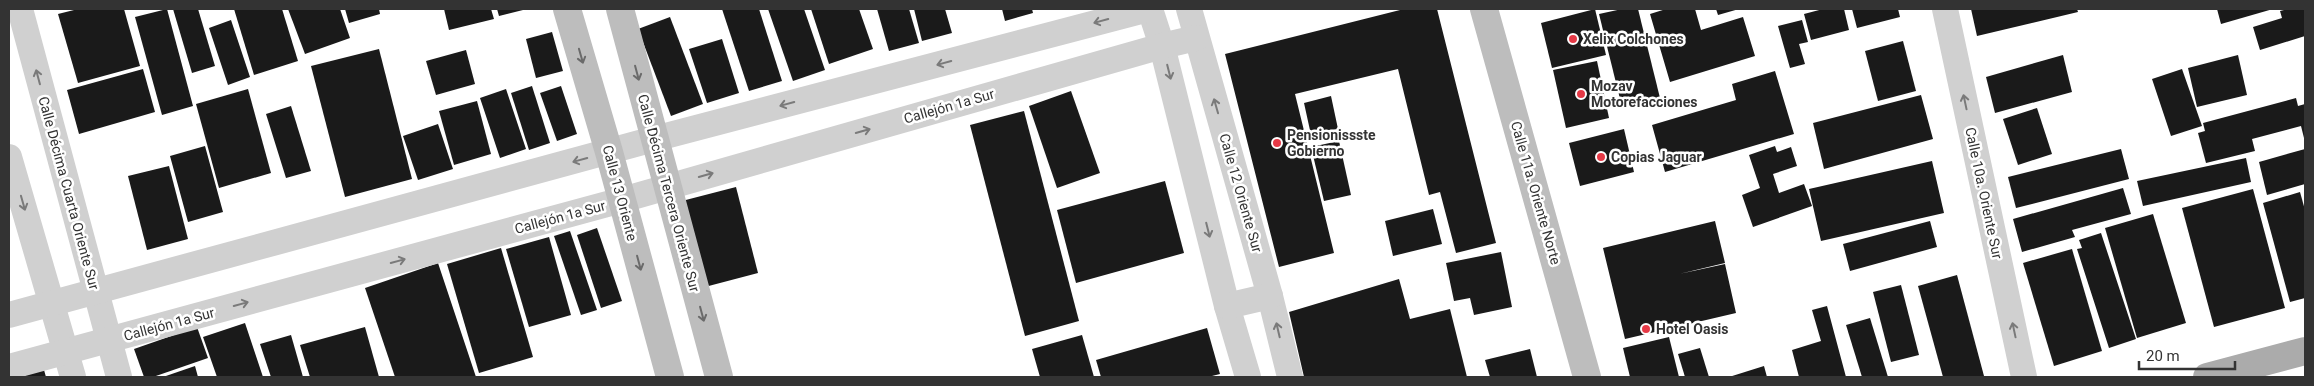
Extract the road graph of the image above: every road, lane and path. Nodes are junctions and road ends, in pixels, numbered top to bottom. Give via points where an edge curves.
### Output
1 (567, 9) edge
2 (620, 9) edge
3 (1149, 9) edge
4 (1188, 9) edge
5 (1484, 9) edge
6 (1945, 9) edge
7 (18, 10) edge
8 (1196, 38) junction
9 (1162, 46) junction
10 (654, 139) junction
11 (609, 152) junction
12 (9, 157) edge
13 (667, 186) junction
14 (622, 200) junction
15 (96, 290) junction
16 (1270, 296) junction
17 (52, 304) junction
18 (1227, 306) junction
19 (9, 315) edge
20 (109, 340) junction
21 (2305, 351) edge
22 (70, 365) edge
23 (9, 367) edge
24 (119, 377) edge
25 (670, 377) edge
26 (719, 377) edge
27 (1248, 377) edge
28 (1290, 377) edge
29 (1588, 377) edge
30 (2024, 377) edge
31 (2208, 377) edge

1 -> 11 street, Calle 13 Oriente
2 -> 10 street, Calle Décima Tercera Oriente Sur
3 - 9 street
3 -> 10 street
4 - 8 street, Calle 12 Oriente Sur
5 - 29 street, Calle 11a. Oriente Norte
30 -> 6 street, Calle 10a. Oriente Sur
15 -> 7 street, Calle Décima Cuarta Oriente Sur
8 - 9 street, Callejón 1a Sur
16 -> 8 street, Calle 12 Oriente Sur
13 -> 9 street, Callejón 1a Sur
9 -> 18 street
10 - 11 street
10 - 13 street, Calle Décima Tercera Oriente Sur
11 - 14 street, Calle 13 Oriente
11 -> 15 street
12 -> 17 street
13 - 14 street, Callejón 1a Sur
13 -> 26 street, Calle Décima Tercera Oriente Sur
20 -> 14 street, Callejón 1a Sur
14 -> 25 street, Calle 13 Oriente
15 - 17 street
15 - 20 street, Calle Décima Cuarta Oriente Sur
16 - 18 street
28 -> 16 street, Calle 12 Oriente Sur
17 - 19 street
17 - 22 street
18 - 27 street
20 - 22 street, Callejón 1a Sur
20 - 24 street, Calle Décima Cuarta Oriente Sur
21 - 31 main road
22 - 23 street, Callejón 1a Sur

